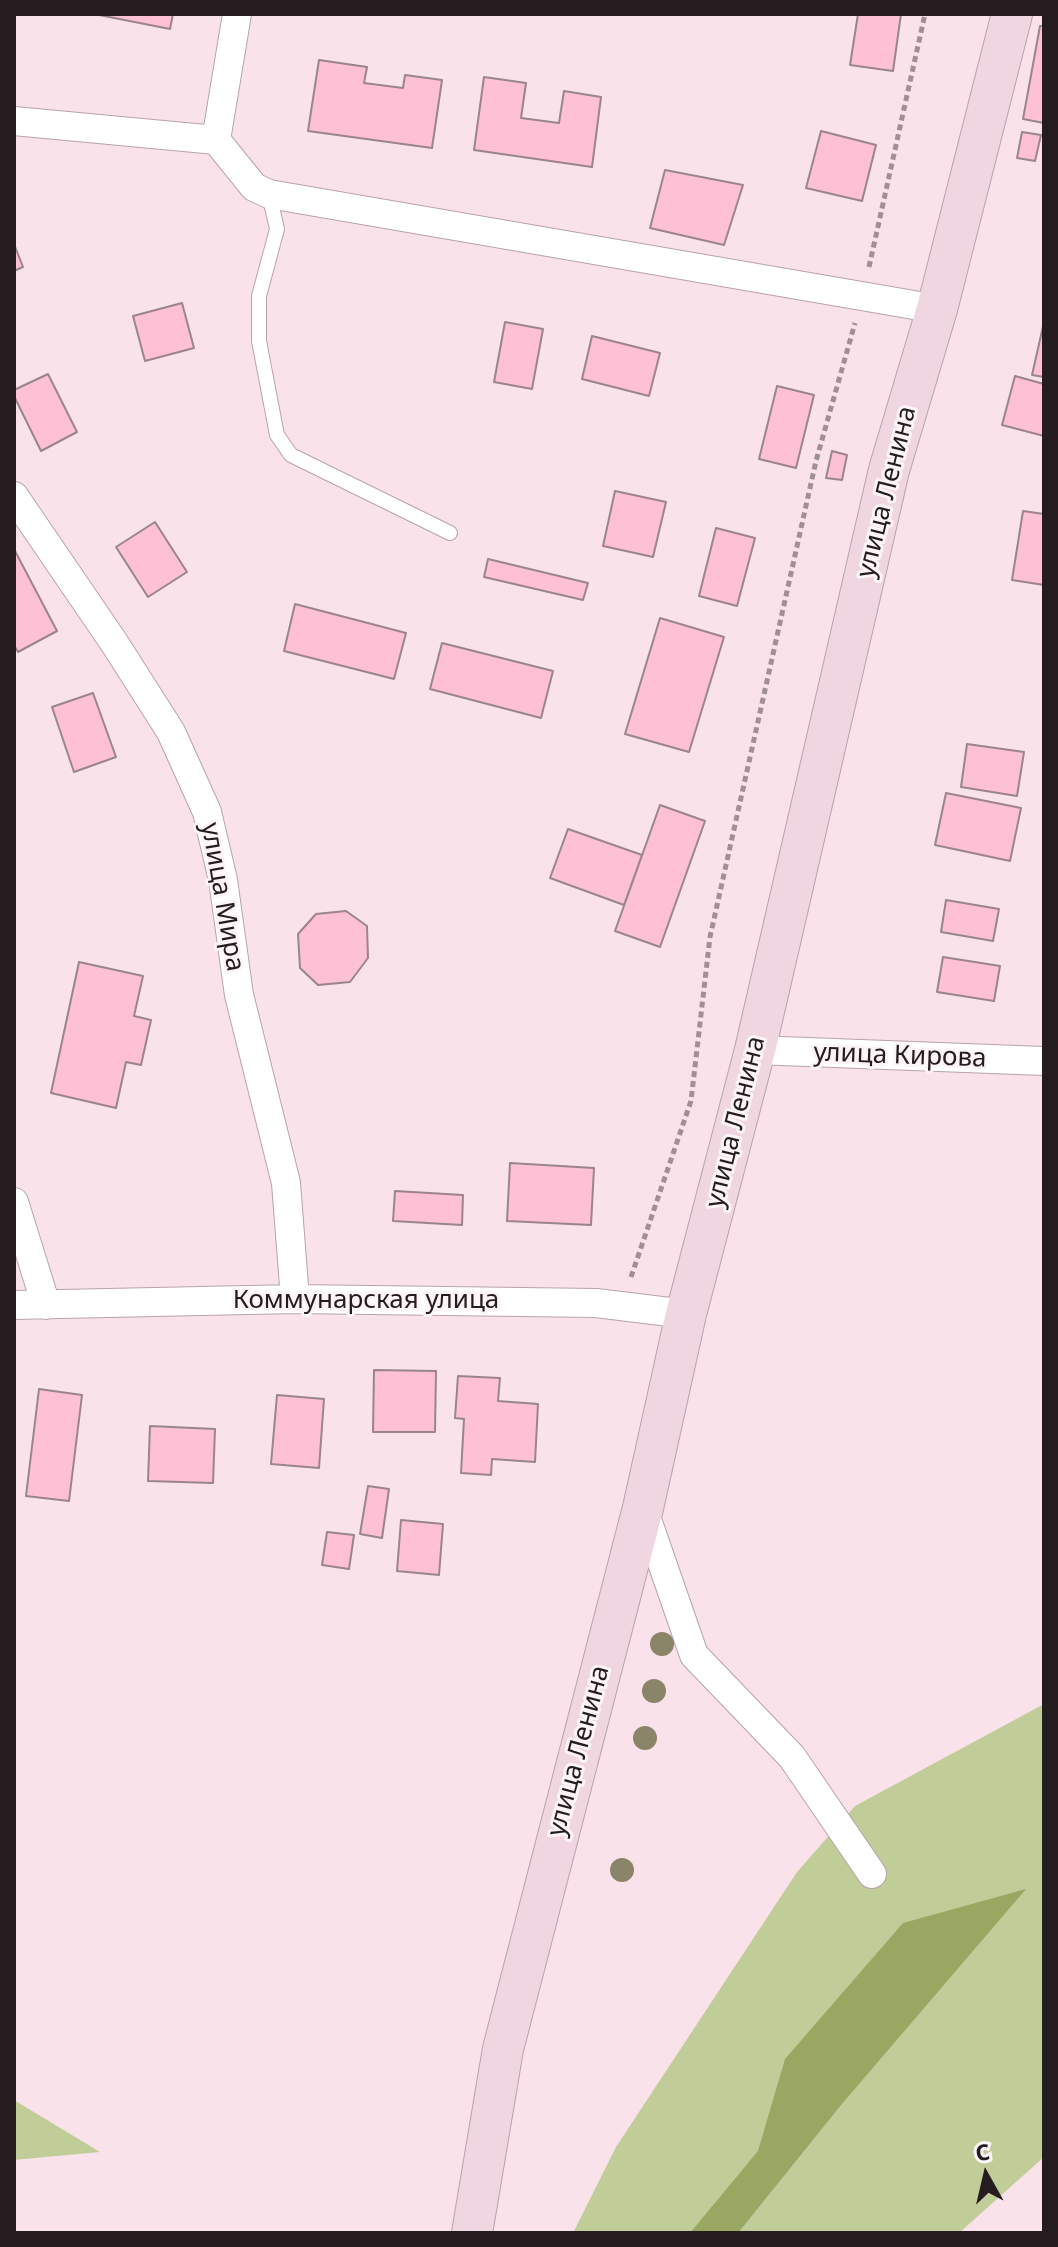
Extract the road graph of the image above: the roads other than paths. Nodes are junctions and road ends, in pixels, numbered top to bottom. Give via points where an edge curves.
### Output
1 (237, 14) edge
2 (1012, 14) edge
3 (14, 121) edge
4 (216, 140) junction
5 (269, 194) junction
6 (937, 309) junction
7 (14, 496) edge
8 (450, 533) dead end
9 (755, 1050) junction
10 (1044, 1061) edge
11 (14, 1202) edge
12 (295, 1299) junction
13 (14, 1305) edge
14 (46, 1305) junction
15 (686, 1314) junction
16 (643, 1508) junction
17 (872, 1874) dead end
18 (472, 2233) edge

1 - 4 street
2 - 6 main road, улица Ленина
3 - 4 street
4 - 5 street via 254,187
5 - 6 street
5 - 8 lane via 277,229 259,296 259,341 277,435 291,455
6 - 9 main road, улица Ленина via 889,470
7 - 12 street, улица Мира via 171,732 207,812 223,880 239,995 286,1183
9 - 10 street, улица Кирова
9 - 15 main road, улица Ленина
11 - 14 street
12 - 14 street, Коммунарская улица
12 - 15 street, Коммунарская улица via 596,1303
13 - 14 street, Коммунарская улица
15 - 16 main road, улица Ленина
16 - 17 street via 694,1655 792,1757
16 - 18 main road, улица Ленина via 503,2049

